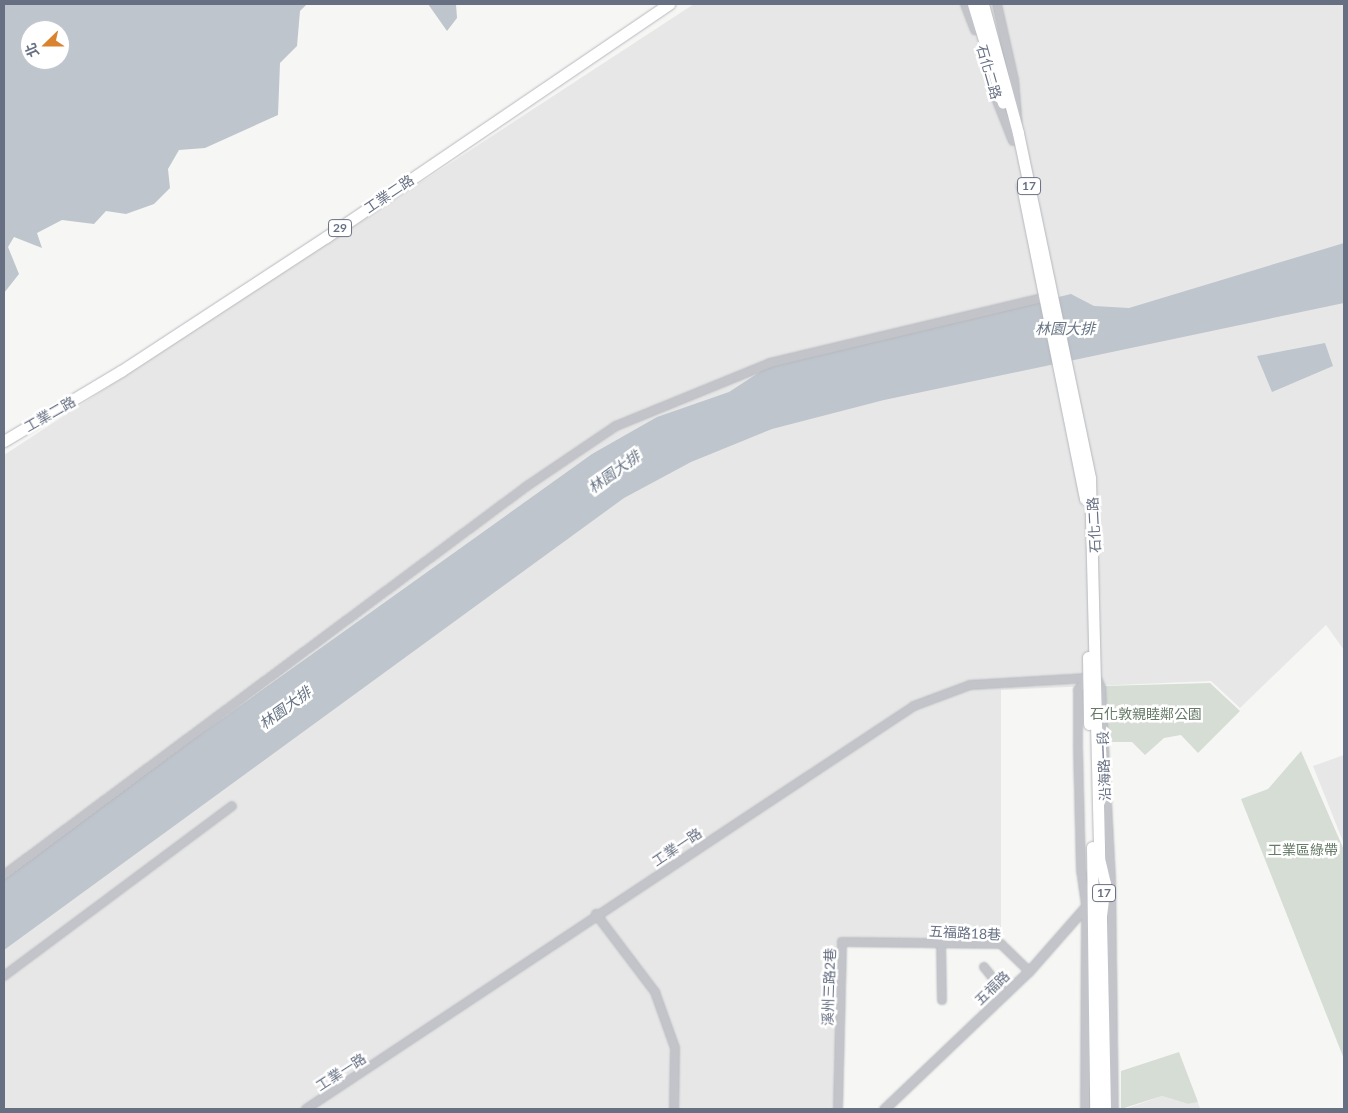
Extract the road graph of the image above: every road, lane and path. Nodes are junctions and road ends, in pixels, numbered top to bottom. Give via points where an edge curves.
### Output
1 (669, 4) edge
2 (965, 4) edge
3 (973, 4) edge
4 (983, 4) edge
5 (997, 4) edge
6 (1002, 84) junction
7 (1016, 137) junction
8 (1045, 291) junction
9 (4, 441) edge
10 (1092, 678) junction
11 (232, 806) dead end
12 (4, 875) edge
13 (1108, 880) junction
14 (1090, 901) junction
15 (596, 914) junction
16 (919, 943) joint
17 (941, 943) junction
18 (984, 967) dead end
19 (1029, 971) junction
20 (4, 976) edge
21 (1006, 994) junction
22 (942, 1000) dead end
23 (306, 1109) edge
24 (674, 1109) edge
25 (838, 1109) edge
26 (884, 1109) edge
27 (1085, 1109) edge
28 (1095, 1109) edge
29 (1105, 1109) edge
30 (1114, 1109) edge

1 - 9 main road, 工業二路 / 29 via 326,237 121,371
2 - 7 street, 石化二路
3 - 6 main road, 17
4 - 6 main road, 17
5 - 7 street, 石化二路 via 1017,98
6 - 7 main road, 石化二路 / 17
7 - 8 main road, 石化二路 / 17
8 - 10 main road, 石化二路 / 17 via 1065,376 1088,520
8 - 12 street via 770,363 616,426 527,486
10 - 13 main road, 沿海路一段 / 17 via 1099,858
10 - 14 main road, 沿海路一段 / 17
10 - 15 street, 工業一路 via 970,685 914,706
11 - 20 street
13 - 14 street, 五福路
13 - 29 main road, 沿海路一段 / 17 via 1101,918
13 - 30 street, 沿海路一段
14 - 19 street, 五福路
14 - 27 street, 沿海路一段
14 - 28 main road, 沿海路一段 / 17
15 - 23 street, 工業一路
15 - 24 street via 655,992 675,1048
16 - 17 street, 五福路18巷
16 - 25 street, 溪州三路2巷 via 842,942
17 - 19 street, 五福路18巷 via 1001,944
17 - 22 street
18 - 21 street
19 - 21 street, 五福路
21 - 26 street, 五福路

